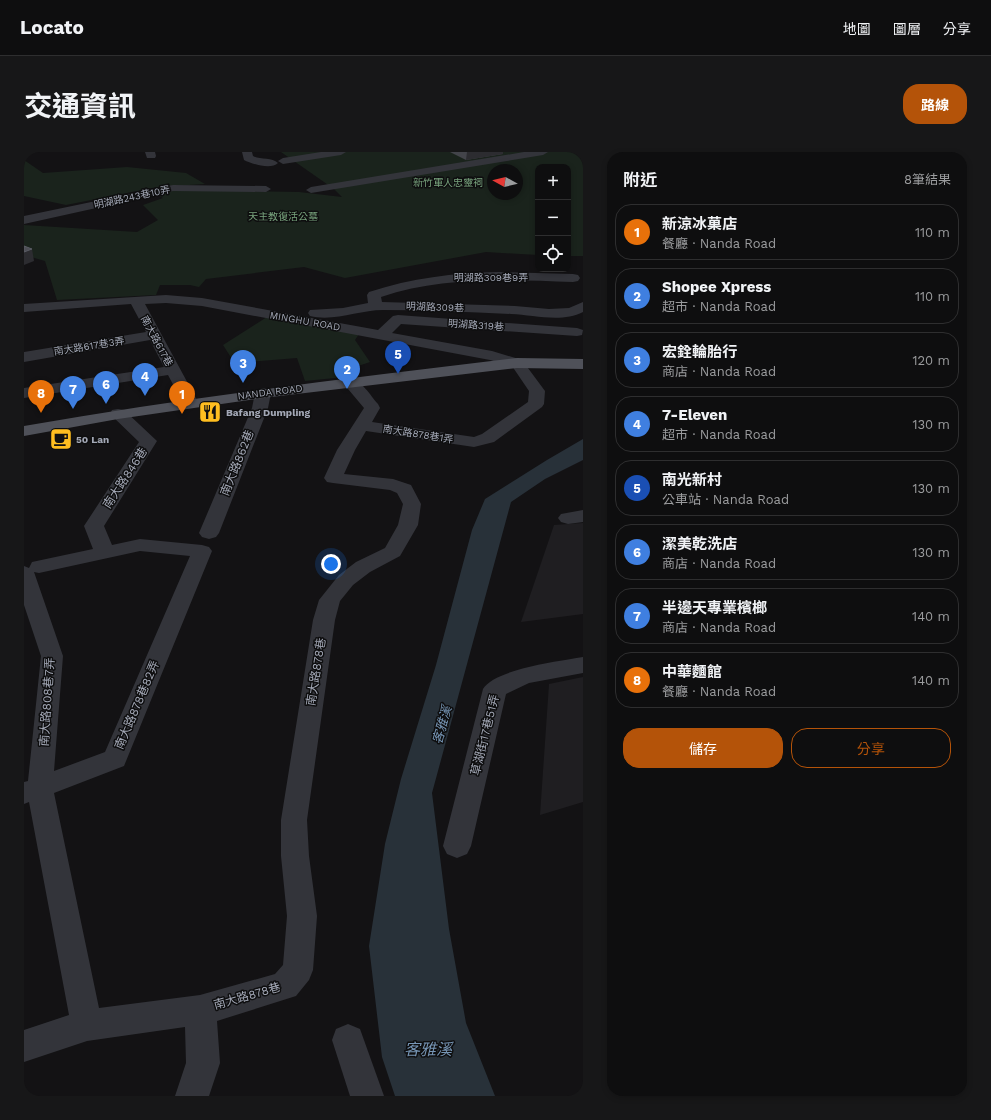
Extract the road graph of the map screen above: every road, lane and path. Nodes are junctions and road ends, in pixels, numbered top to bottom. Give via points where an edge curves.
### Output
1 (247, 152) edge
2 (341, 152) edge
3 (509, 152) edge
4 (543, 152) edge
5 (519, 157) junction
6 (173, 188) junction
7 (266, 189) dead end
8 (311, 190) dead end
9 (206, 198) dead end
10 (24, 213) edge
11 (43, 217) junction
12 (24, 220) edge
13 (573, 278) dead end
14 (136, 300) junction
15 (375, 306) junction
16 (583, 306) edge
17 (24, 308) edge
18 (286, 317) junction
19 (495, 326) junction
20 (577, 332) dead end
21 (381, 335) junction
22 (154, 336) junction
23 (492, 356) junction
24 (24, 357) edge
25 (517, 363) junction
26 (583, 364) edge
27 (173, 370) junction
28 (351, 383) junction
29 (24, 393) edge
30 (263, 393) junction
31 (190, 402) junction
32 (118, 414) junction
33 (361, 425) junction
34 (24, 431) edge
35 (209, 533) dead end
36 (105, 553) junction
37 (31, 570) edge
38 (583, 665) edge
39 (32, 790) edge
40 (457, 846) dead end
41 (200, 1010) junction
42 (87, 1025) junction
43 (348, 1040) dead end
44 (24, 1046) edge
45 (192, 1096) edge
46 (367, 1096) edge

1 - 2 street via 248,158 254,161 278,162
3 - 5 street
4 - 5 street
5 - 8 street
6 - 7 street, 明湖路243巷10弄
6 - 9 street via 193,197
6 - 11 street, 明湖路243巷10弄
10 - 11 street
11 - 12 street, 明湖路243巷10弄
13 - 15 street, 明湖路309巷9弄 via 456,276 386,290 374,295
14 - 17 street, MINGHU ROAD
14 - 18 street, MINGHU ROAD via 202,302
14 - 22 street, 南大路617巷
15 - 16 street, 明湖路309巷 via 549,313 572,312
15 - 18 street, 明湖路309巷 via 343,312
18 - 21 street, MINGHU ROAD
19 - 20 street, 明湖路319巷
19 - 21 street, 明湖路319巷 via 398,319
19 - 23 street
21 - 23 street, MINGHU ROAD
22 - 24 street, 南大路617巷3弄
22 - 27 street, 南大路617巷
23 - 25 street, MINGHU ROAD
25 - 26 main road, MINGHU ROAD
25 - 28 main road, NANDA ROAD
25 - 33 street, 南大路878巷1弄 via 537,391 536,404 488,438 474,442
27 - 29 street
27 - 31 street, 南大路617巷
28 - 30 main road, NANDA ROAD
28 - 33 street, 南大路878巷 via 372,408
30 - 31 main road, NANDA ROAD
30 - 35 street, 南大路862巷 via 260,408
31 - 32 main road, NANDA ROAD
32 - 34 main road, NANDA ROAD
32 - 36 street, 南大路846巷 via 148,442 94,526
33 - 41 street, 南大路878巷 via 333,478 393,485 404,489 412,504 408,526 393,552 363,567 346,580 330,600 324,620 294,820 302,916 298,970 285,986
36 - 37 street, 南大路878巷82弄
36 - 39 street, 南大路878巷82弄 via 140,545 202,551 114,759
37 - 39 street, 南大路808巷7弄 via 52,656
38 - 40 street, 草湖街17巷51弄 via 524,676 495,689
39 - 42 street
41 - 42 street, 南大路878巷
41 - 45 street, 南大路878巷 via 203,1063
42 - 44 street, 南大路878巷
43 - 46 street

